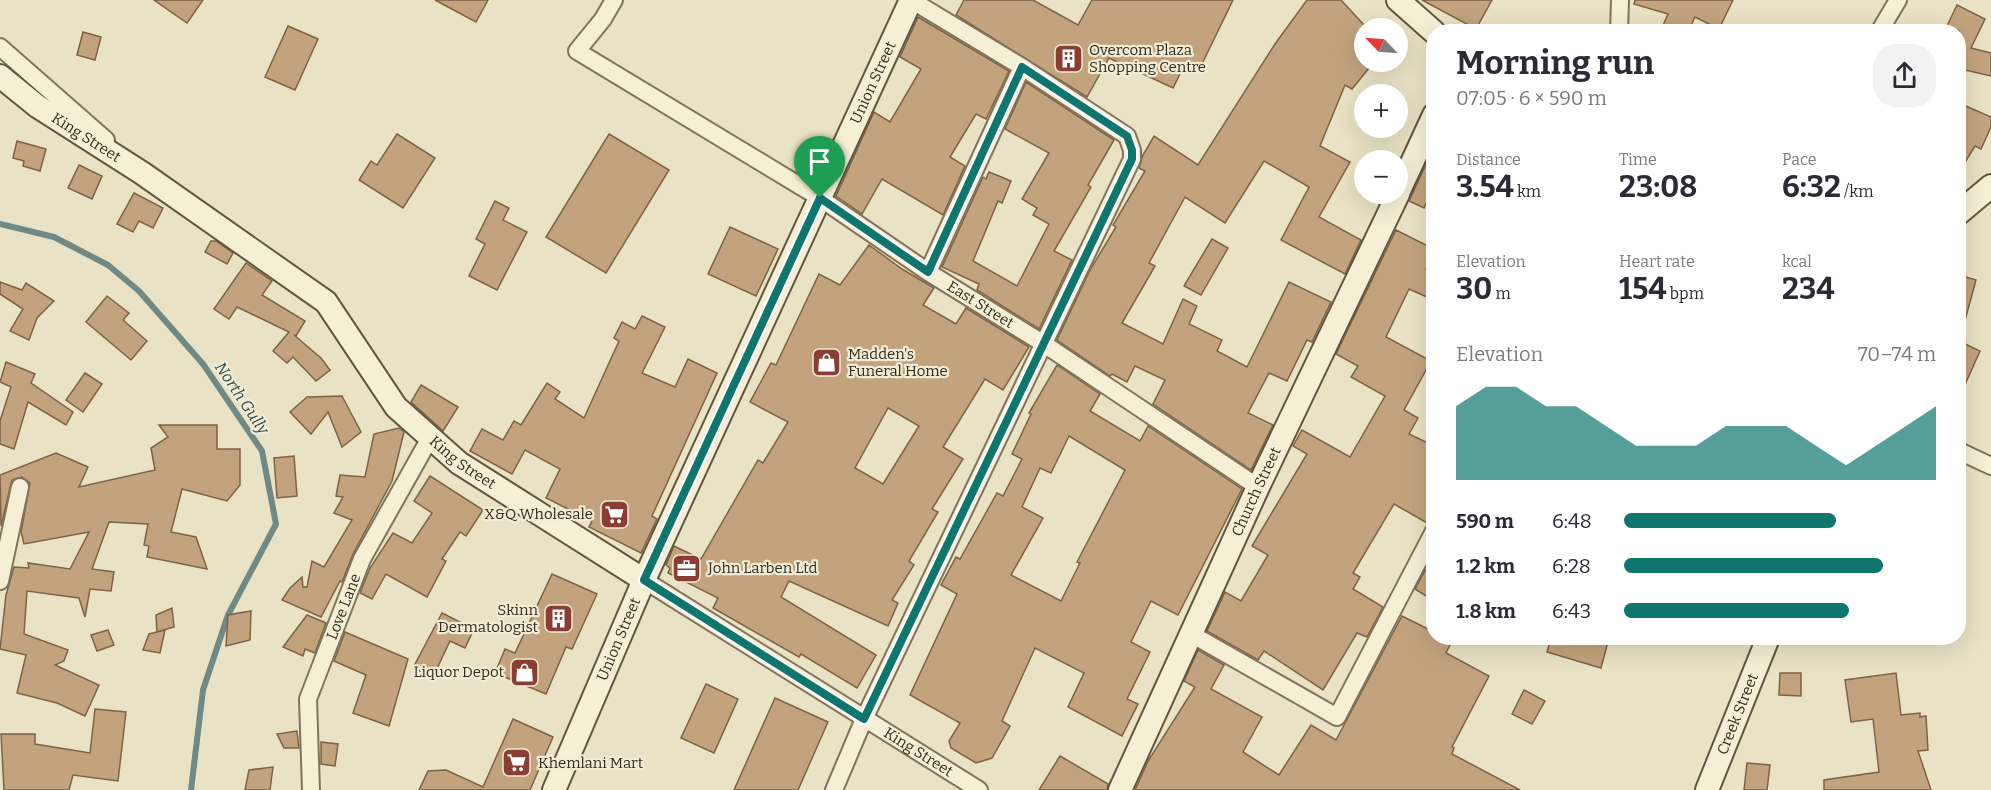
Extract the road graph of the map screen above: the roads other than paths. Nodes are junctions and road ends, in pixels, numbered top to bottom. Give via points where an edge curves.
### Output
1 (614, 0) edge
2 (911, 0) edge
3 (1398, 0) edge
4 (1620, 0) edge
5 (1898, 0) edge
6 (1619, 24) edge
7 (1884, 24) edge
8 (1426, 25) edge
9 (0, 47) edge
10 (1022, 67) junction
11 (0, 76) edge
12 (1426, 132) edge
13 (1408, 171) edge
14 (142, 173) junction
15 (1991, 186) edge
16 (820, 198) junction
17 (1393, 204) edge
18 (1966, 207) edge
19 (928, 272) junction
20 (1044, 344) junction
21 (430, 438) junction
22 (1966, 454) edge
23 (1991, 466) edge
24 (20, 487) dead end
25 (1258, 487) junction
26 (1426, 546) edge
27 (644, 580) junction
28 (0, 581) edge
29 (1193, 636) junction
30 (1765, 645) edge
31 (864, 719) junction
32 (311, 790) edge
33 (554, 790) edge
34 (834, 790) edge
35 (979, 790) edge
36 (1120, 790) edge
37 (1707, 790) edge

1 - 16 street, East Street via 577,51
2 - 10 street
2 - 16 street, Union Street
3 - 8 street
4 - 6 street
5 - 7 street
9 - 14 street
10 - 19 street
10 - 20 street via 1127,136 1132,150 1132,159
11 - 14 street, King Street via 37,106
12 - 13 street, Church Street
14 - 21 street, King Street via 326,302 396,407
15 - 18 street
16 - 19 street, East Street
16 - 27 street, Union Street
17 - 25 street, Church Street
19 - 20 street, East Street
20 - 25 street, East Street
20 - 31 street
21 - 27 street, King Street via 459,463
21 - 32 street, Love Lane via 362,559 308,699
22 - 23 street
24 - 28 street
25 - 29 street, Church Street
26 - 29 street via 1337,717
27 - 31 street, King Street
27 - 33 street, Union Street
29 - 36 street, Church Street
30 - 37 street, Creek Street
31 - 34 street
31 - 35 street, King Street

